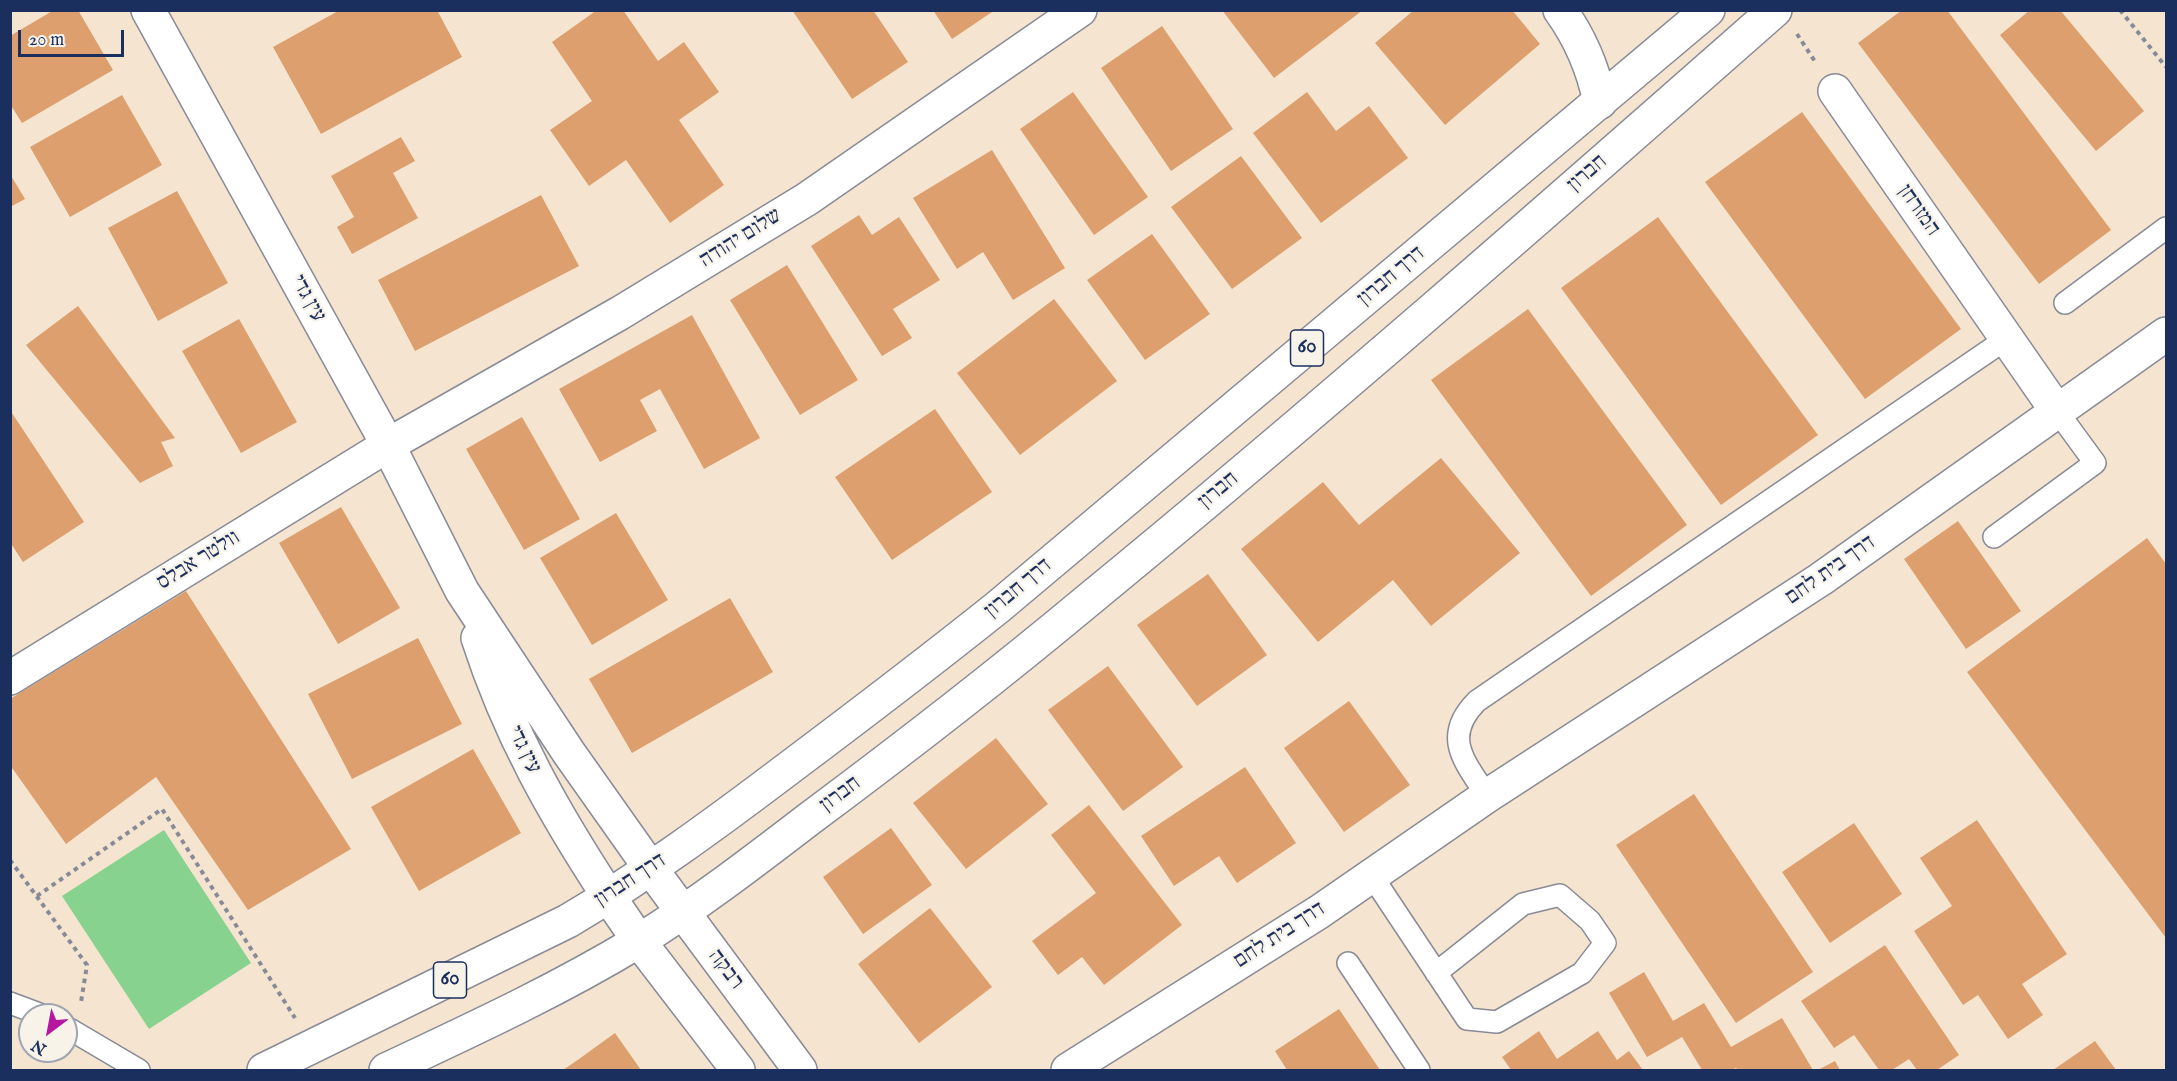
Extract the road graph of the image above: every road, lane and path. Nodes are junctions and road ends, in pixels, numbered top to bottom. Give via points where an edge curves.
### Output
1 (148, 10) edge
2 (1080, 10) edge
3 (1560, 10) edge
4 (1708, 10) edge
5 (2120, 10) edge
6 (1784, 19) edge
7 (2166, 67) edge
8 (1835, 91) joint
9 (1600, 102) junction
10 (2166, 228) edge
11 (2065, 303) dead end
12 (2166, 334) edge
13 (2006, 339) junction
14 (2057, 411) junction
15 (388, 445) junction
16 (1994, 537) dead end
17 (462, 591) junction
18 (10, 678) edge
19 (1487, 796) junction
20 (10, 860) edge
21 (651, 869) junction
22 (1372, 876) junction
23 (37, 896) junction
24 (609, 897) junction
25 (682, 913) junction
26 (639, 941) junction
27 (1348, 963) dead end
28 (1437, 972) junction
29 (78, 1003) edge
30 (78, 1034) edge
31 (313, 1047) junction
32 (139, 1071) edge
33 (264, 1071) edge
34 (386, 1071) edge
35 (738, 1071) edge
36 (800, 1071) edge
37 (1068, 1071) edge
38 (1419, 1071) edge

1 - 15 main road, עין גדי
2 - 15 main road, שלום יהודה via 807,199 620,313
3 - 9 main road via 1590,63
4 - 9 main road, דרך חברון / 60
5 - 7 path
6 - 8 path
6 - 25 main road, חברון / 60 via 995,677
8 - 13 main road, המזרחן
9 - 21 main road, דרך חברון / 60 via 998,607 904,682
10 - 11 lane
12 - 14 main road, דרך בית לחם
13 - 14 main road, המזרחן
13 - 19 lane via 1477,701 1462,721 1457,742
14 - 16 lane via 2095,463
14 - 19 main road, דרך בית לחם via 1821,579
15 - 17 main road, עין גדי
15 - 18 main road, וולטר אבלס
17 - 21 main road, עין גדי
17 - 24 main road, עין גדי via 501,704 531,769
19 - 22 main road, דרך בית לחם
20 - 23 path
21 - 24 main road, דרך חברון / 60
21 - 25 main road, רבקה
22 - 28 lane
22 - 37 main road, דרך בית לחם
23 - 29 path via 87,965
23 - 31 path via 162,808
24 - 26 main road
24 - 31 main road, דרך חברון / 60 via 525,944
25 - 26 main road, חברון / 60
25 - 36 main road, רבקה
26 - 34 main road, 60 via 541,996
26 - 35 main road
27 - 38 lane
28 - 28 lane via 1467,1019 1497,1022 1582,973 1605,943 1590,921 1560,895 1523,904
30 - 32 lane
31 - 33 main road, דרך חברון / 60

